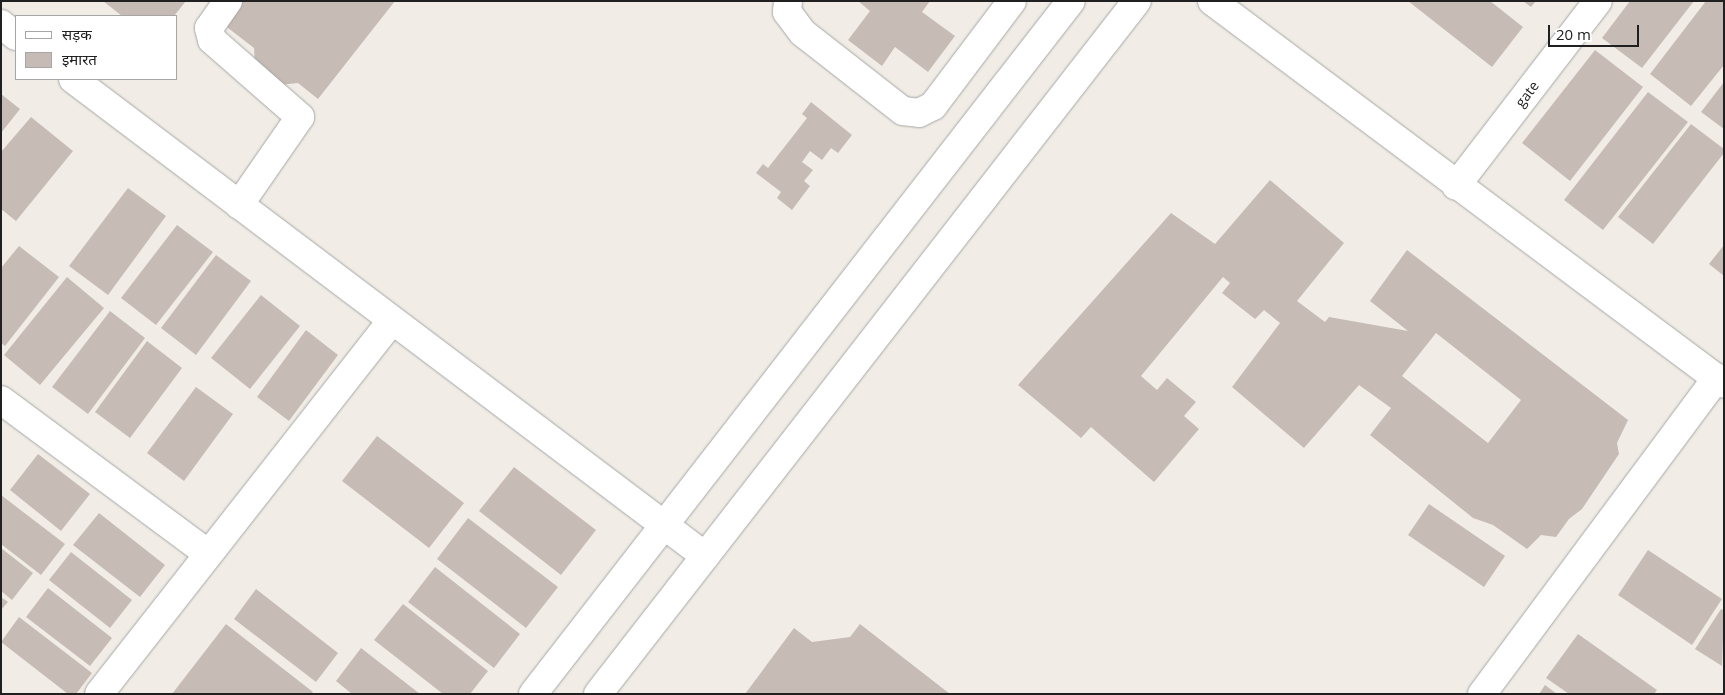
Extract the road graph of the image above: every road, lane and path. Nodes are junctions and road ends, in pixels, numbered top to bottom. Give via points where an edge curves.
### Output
1 (228, 1) edge
2 (788, 1) edge
3 (1012, 1) edge
4 (1071, 1) edge
5 (1137, 1) edge
6 (1212, 1) edge
7 (1598, 1) edge
8 (1, 24) edge
9 (15, 35) edge
10 (74, 80) edge
11 (1456, 186) junction
12 (239, 205) junction
13 (391, 320) junction
14 (1720, 381) edge
15 (3, 404) edge
16 (664, 525) junction
17 (208, 554) junction
18 (705, 556) junction
19 (98, 694) edge
20 (533, 694) edge
21 (598, 694) edge
22 (1482, 694) edge

1 - 12 street via 208,28 212,40 300,117
2 - 3 street via 787,12 803,33 903,111 919,113 933,106
4 - 16 street
5 - 18 street
6 - 11 street
7 - 11 street, gate
8 - 9 street
10 - 12 street
11 - 14 street
12 - 13 street
13 - 16 street
13 - 17 street
14 - 22 street
15 - 17 street
16 - 18 street
16 - 20 street
17 - 19 street
18 - 21 street

